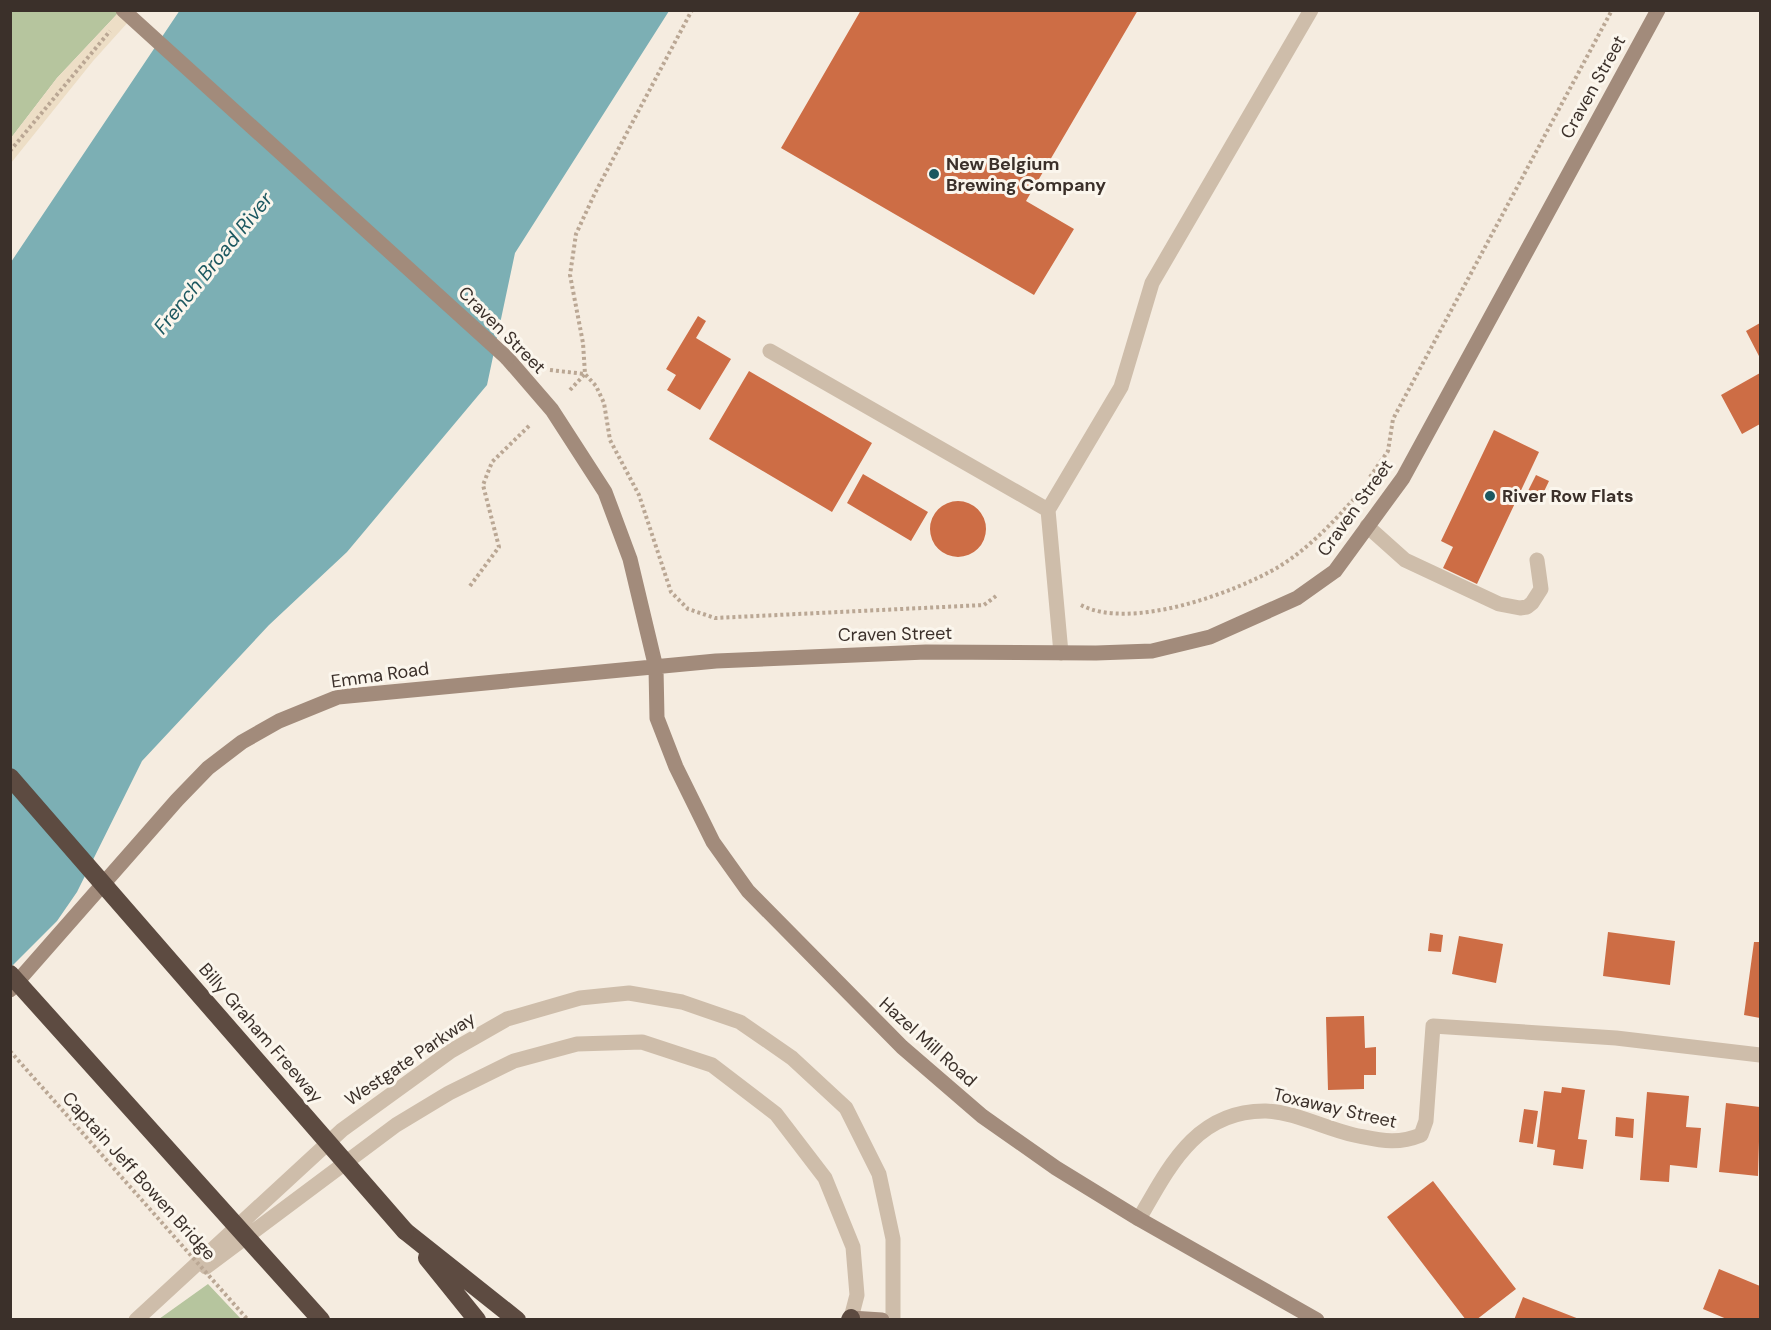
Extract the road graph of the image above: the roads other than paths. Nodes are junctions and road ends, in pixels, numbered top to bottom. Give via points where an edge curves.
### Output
1 (123, 10) edge
2 (1311, 10) edge
3 (1658, 10) edge
4 (770, 351) dead end
5 (1048, 510) junction
6 (1367, 526) junction
7 (1537, 560) dead end
8 (1061, 653) junction
9 (656, 668) junction
10 (10, 777) edge
11 (10, 974) edge
12 (10, 990) edge
13 (1761, 1055) edge
14 (1139, 1219) junction
15 (405, 1231) junction
16 (138, 1317) edge
17 (851, 1319) edge
18 (321, 1320) edge
19 (477, 1320) edge
20 (517, 1320) edge
21 (882, 1320) edge
22 (893, 1320) edge
23 (1317, 1320) edge

1 - 9 street, Craven Street, bridge via 507,358 552,410 605,492 630,559
2 - 5 street via 1152,283 1121,387
3 - 6 street, Craven Street via 1402,477
4 - 5 street
5 - 8 street
6 - 7 street via 1405,560 1499,604 1520,608 1532,603 1541,590
6 - 8 street, Craven Street via 1335,571 1297,598 1210,638 1152,651
8 - 9 street, Craven Street via 829,655
9 - 12 street, Emma Road via 338,697 279,721 208,768
9 - 14 street, Hazel Mill Road via 657,718 676,767 713,842 748,891 902,1047 982,1116
10 - 15 highway, Billy Graham Freeway, bridge
11 - 18 highway, bridge
13 - 14 street, Toxaway Street via 1616,1038 1433,1026 1421,1135 1402,1143 1267,1111 1228,1115 1204,1130 1174,1158
14 - 23 street, Hazel Mill Road
15 - 19 highway, Billy Graham Freeway
15 - 20 highway
16 - 17 street via 396,1125 449,1093 514,1061 577,1044 642,1042 712,1065 777,1114 825,1178 853,1247 857,1295
16 - 22 street, Westgate Parkway via 342,1130 451,1051 507,1019 580,998 629,993 682,1002 740,1022 792,1058 846,1108 879,1174 893,1239
17 - 21 street

